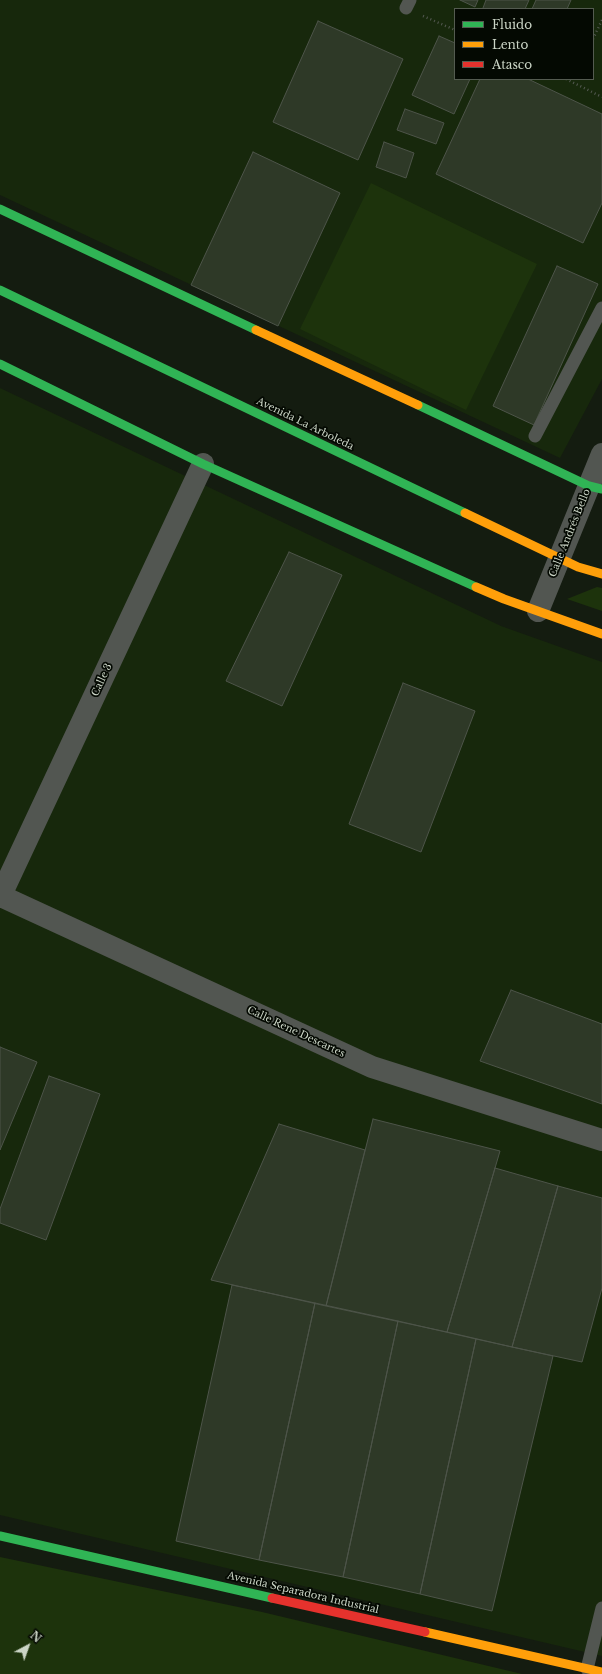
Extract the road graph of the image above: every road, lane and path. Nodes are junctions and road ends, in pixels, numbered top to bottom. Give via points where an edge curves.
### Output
1 (408, 4) edge
2 (602, 20) edge
3 (454, 29) edge
4 (594, 37) edge
5 (568, 80) edge
6 (572, 82) joint
7 (602, 97) edge
8 (0, 209) edge
9 (0, 290) edge
10 (602, 308) edge
11 (0, 364) edge
12 (535, 436) dead end
13 (602, 454) edge
14 (203, 464) junction
15 (596, 487) edge
16 (560, 558) junction
17 (602, 574) edge
18 (538, 612) junction
19 (602, 634) edge
20 (0, 896) edge
21 (602, 1140) edge
22 (0, 1536) edge
23 (602, 1608) edge
24 (587, 1669) junction
25 (602, 1672) edge

1 - 3 path
2 - 4 path
5 - 6 path
6 - 7 path
8 - 15 street
9 - 16 street, Avenida La Arboleda
10 - 12 lane
11 - 14 street
13 - 15 street, Calle Andrés Bello
14 - 18 street
14 - 20 street, Calle 3
15 - 16 street, Calle Andrés Bello
16 - 17 street, Avenida La Arboleda via 578,567
16 - 18 street, Calle Andrés Bello
18 - 19 street
20 - 21 street, Calle Rene Descartes via 372,1067
22 - 24 street, Avenida Separadora Industrial
23 - 24 lane
24 - 25 street, Avenida Separadora Industrial

